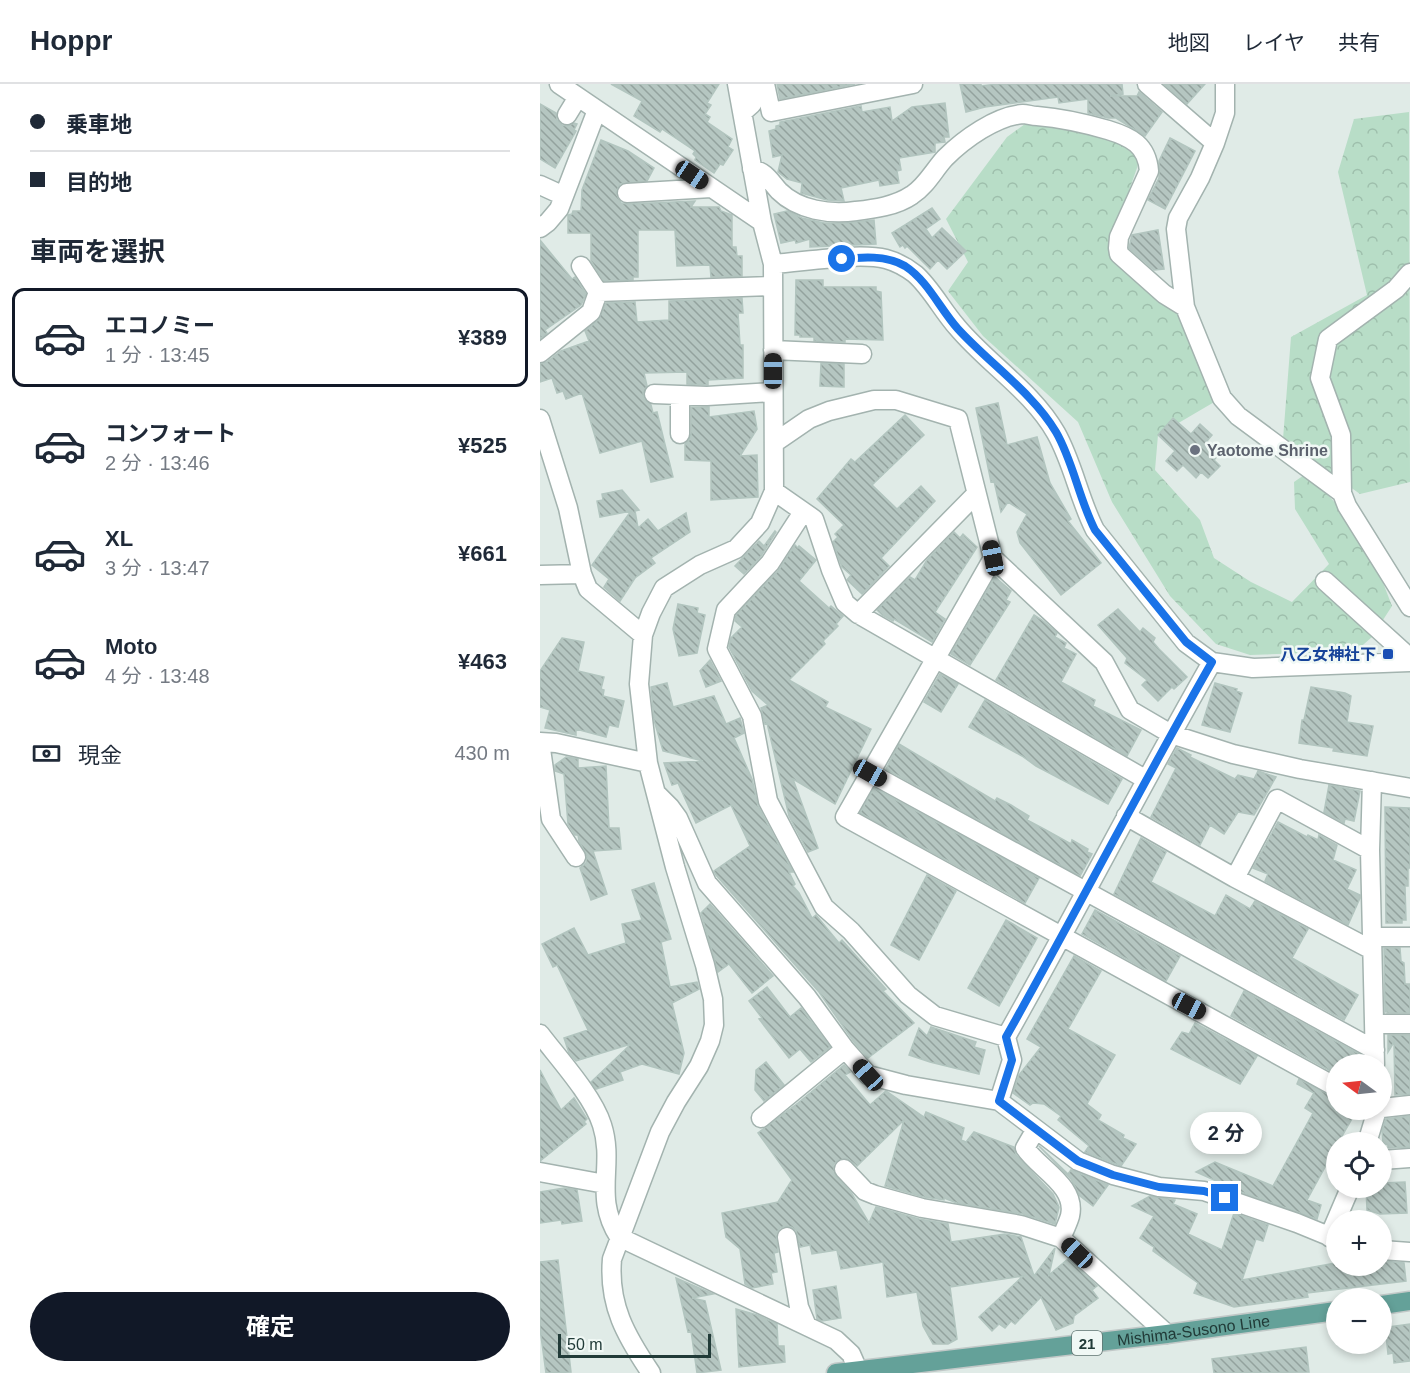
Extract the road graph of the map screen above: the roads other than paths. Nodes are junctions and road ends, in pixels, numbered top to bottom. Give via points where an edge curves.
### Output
1 (737, 84) edge
2 (754, 84) edge
3 (765, 84) edge
4 (913, 84) edge
5 (1147, 84) edge
6 (1225, 84) edge
7 (567, 88) edge
8 (597, 110) junction
9 (743, 112) junction
10 (567, 115) dead end
11 (1215, 142) junction
12 (752, 169) junction
13 (540, 185) edge
14 (711, 188) junction
15 (627, 193) dead end
16 (564, 196) junction
17 (762, 222) junction
18 (540, 228) edge
19 (773, 264) junction
20 (581, 266) dead end
21 (1410, 273) edge
22 (773, 286) junction
23 (598, 292) junction
24 (1185, 307) junction
25 (773, 350) junction
26 (540, 353) edge
27 (862, 354) dead end
28 (772, 392) junction
29 (654, 394) dead end
30 (680, 396) junction
31 (540, 419) edge
32 (680, 434) dead end
33 (774, 443) junction
34 (774, 491) junction
35 (1342, 493) junction
36 (976, 494) junction
37 (803, 512) junction
38 (993, 558) junction
39 (582, 574) junction
40 (540, 575) edge
41 (1325, 581) dead end
42 (1410, 607) edge
43 (858, 614) junction
44 (643, 635) junction
45 (935, 658) junction
46 (1410, 660) edge
47 (1212, 662) junction
48 (1171, 734) junction
49 (540, 742) edge
50 (648, 763) junction
51 (870, 773) junction
52 (1145, 779) junction
53 (1372, 781) junction
54 (1410, 788) edge
55 (657, 794) junction
56 (1126, 816) junction
57 (1370, 850) junction
58 (576, 857) dead end
59 (1235, 878) junction
60 (1086, 892) junction
61 (1063, 937) junction
62 (1410, 937) edge
63 (1372, 943) junction
64 (1374, 1024) junction
65 (1410, 1024) edge
66 (540, 1034) edge
67 (1006, 1037) junction
68 (845, 1049) junction
69 (1368, 1054) edge
70 (1375, 1054) edge
71 (1326, 1082) edge
72 (999, 1101) junction
73 (1410, 1104) edge
74 (1392, 1107) edge
75 (761, 1118) dead end
76 (1036, 1129) junction
77 (1410, 1158) edge
78 (1392, 1159) edge
79 (844, 1169) dead end
80 (540, 1172) edge
81 (605, 1184) junction
82 (1326, 1235) edge
83 (619, 1237) junction
84 (787, 1237) dead end
85 (1061, 1238) junction
86 (1392, 1251) edge
87 (1410, 1252) edge
88 (1410, 1301) edge
89 (1392, 1304) edge
90 (1326, 1312) edge
91 (807, 1326) junction
92 (1167, 1334) junction
93 (858, 1370) junction
94 (651, 1373) edge
95 (836, 1373) edge

1 - 9 street
2 - 9 street via 752,104
3 - 4 street via 771,112
5 - 11 street
6 - 11 street via 1225,113
7 - 8 street
7 - 10 street
8 - 14 street
8 - 16 street
9 - 12 street
11 - 24 street via 1176,229
12 - 17 street
12 - 24 street via 762,171 793,201 828,212 853,212 912,195 957,146 1005,119 1024,114 1115,132 1142,146 1149,171 1119,237 1119,254 1164,294
13 - 16 street
14 - 15 street
14 - 17 street
16 - 18 street via 559,208
17 - 19 street
19 - 22 street
19 - 47 street via 865,257 903,265 916,275 984,357 1047,417 1058,435 1095,530 1186,642
20 - 23 street
21 - 35 street via 1396,289 1328,339 1320,378 1341,435
22 - 23 street
22 - 25 street
23 - 26 street via 591,312
24 - 35 street via 1222,398 1238,416
25 - 27 street
25 - 28 street
28 - 30 street
28 - 33 street
29 - 30 street
30 - 32 street
31 - 39 street via 568,508
33 - 34 street
33 - 36 street via 808,419 829,411 874,400 896,400 958,419
34 - 37 street
34 - 44 street via 760,523 736,549 700,564 664,588
35 - 42 street
36 - 38 street
36 - 43 street
37 - 43 street via 814,519 845,603
37 - 67 street via 770,563 726,610 717,649 752,716 768,801 824,907 908,995 935,1016
38 - 45 street
38 - 48 street via 1104,662 1130,710
39 - 40 street
39 - 44 street via 588,589
41 - 46 street
43 - 45 street
44 - 50 street via 639,684
45 - 51 street
45 - 52 street
46 - 47 street via 1253,668
47 - 48 street
48 - 52 street
48 - 53 street via 1233,754
49 - 50 street
49 - 58 street via 551,819
50 - 55 street
51 - 60 street
51 - 61 street via 845,817
52 - 56 street
53 - 54 street
53 - 57 street
55 - 68 street via 678,818 707,883 800,989
55 - 83 street via 705,965 714,1025 699,1066 660,1132
56 - 59 street
56 - 60 street
57 - 59 street via 1277,799
57 - 63 street
59 - 63 street
60 - 61 street
60 - 69 street
61 - 67 street
61 - 71 street
62 - 63 street
63 - 64 street
64 - 65 street
64 - 70 street
66 - 81 street via 603,1126
67 - 72 street via 1012,1060
68 - 72 street via 868,1075
68 - 75 street
72 - 76 street
73 - 74 street
76 - 82 street via 1078,1161 1113,1175 1159,1187 1204,1191
76 - 85 street via 1025,1148 1069,1196 1070,1216
77 - 78 street
79 - 85 street via 865,1191 875,1195 922,1208 1021,1225
80 - 81 street
81 - 83 street via 608,1216
83 - 91 street
83 - 94 street via 610,1279 614,1304
84 - 91 street via 799,1307
85 - 92 street
86 - 87 street
88 - 89 main road
90 - 92 main road, Mishima-Susono Line / 21
91 - 93 street via 844,1346
92 - 93 main road, Mishima-Susono Line / 21
93 - 95 main road, Mishima-Susono Line / 21

